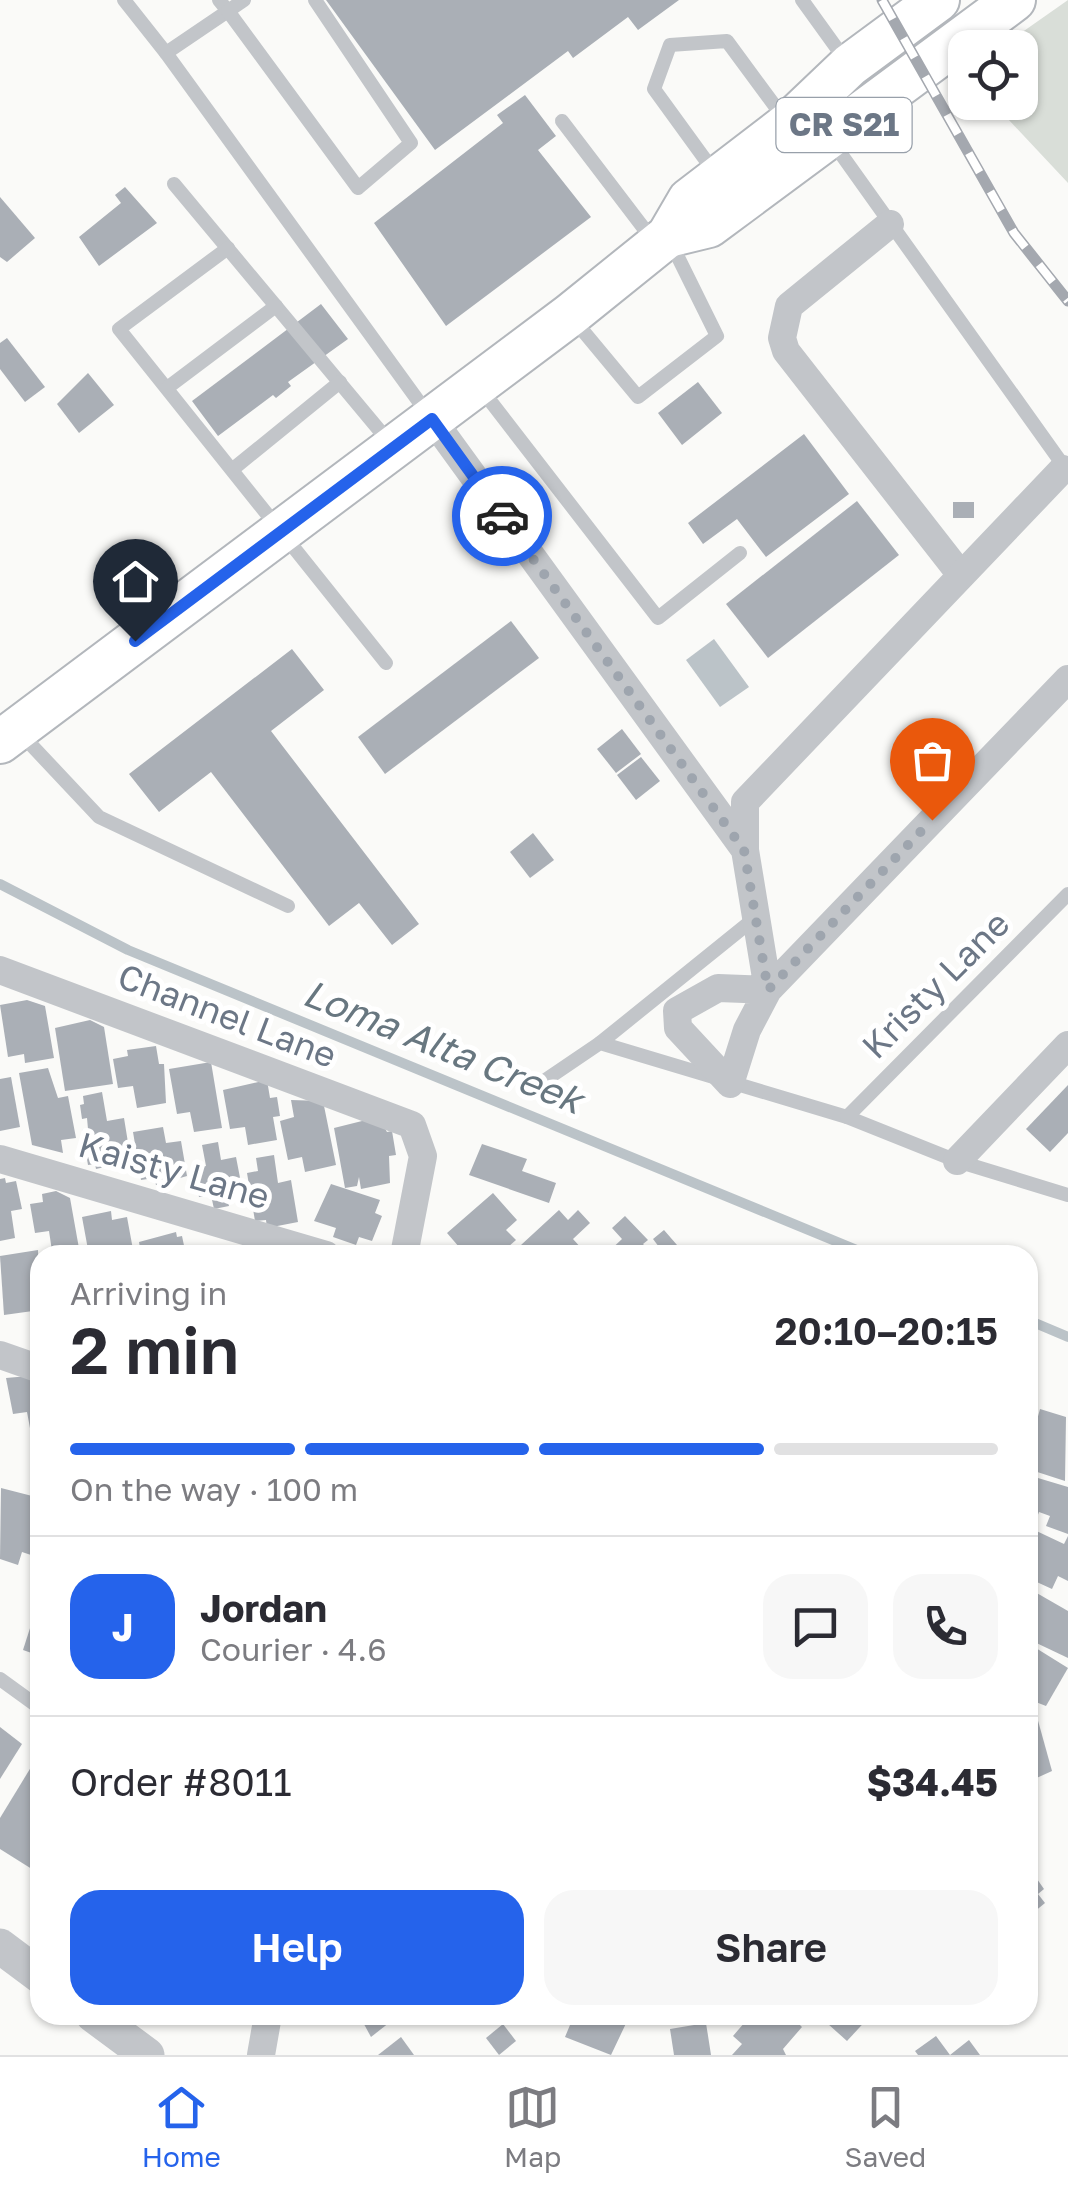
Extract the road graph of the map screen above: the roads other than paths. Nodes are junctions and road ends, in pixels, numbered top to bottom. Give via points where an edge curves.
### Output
1 (124, 0) edge
2 (244, 0) edge
3 (315, 0) edge
4 (802, 0) edge
5 (938, 0) edge
6 (1014, 0) edge
7 (224, 6) edge
8 (166, 53) junction
9 (850, 65) junction
10 (562, 120) dead end
11 (808, 130) junction
12 (718, 178) junction
13 (174, 184) dead end
14 (890, 224) junction
15 (662, 241) junction
16 (228, 248) junction
17 (276, 306) junction
18 (570, 316) junction
19 (340, 382) junction
20 (478, 385) junction
21 (167, 388) junction
22 (432, 419) junction
23 (394, 447) junction
24 (233, 469) junction
25 (1066, 470) edge
26 (283, 530) junction
27 (740, 553) dead end
28 (961, 575) junction
29 (386, 663) dead end
30 (1068, 680) edge
31 (9, 736) edge
32 (744, 850) junction
33 (1068, 894) edge
34 (288, 906) dead end
35 (755, 918) junction
36 (0, 970) edge
37 (768, 990) junction
38 (600, 1043) junction
39 (1068, 1045) edge
40 (540, 1083) dead end
41 (730, 1084) junction
42 (848, 1118) junction
43 (0, 1158) edge
44 (957, 1161) junction
45 (1068, 1195) edge
46 (292, 1245) edge
47 (406, 1245) edge
48 (0, 1356) edge
49 (30, 1365) edge
50 (0, 1679) edge
51 (30, 1701) edge
52 (0, 1946) edge
53 (30, 1968) edge
54 (106, 2025) edge
55 (266, 2025) edge
56 (147, 2055) edge
57 (261, 2055) edge

1 - 8 lane
2 - 7 lane
3 - 7 lane via 411,142 358,188
4 - 9 lane
5 - 9 main road, CR S21
6 - 11 main road, CR S21 via 871,109
7 - 8 lane
8 - 22 lane
9 - 11 main road, CR S21
10 - 15 lane
11 - 12 main road, CR S21
11 - 12 lane via 727,41 670,45 654,89
11 - 14 lane
11 - 15 main road, CR S21 via 709,226
12 - 15 main road, CR S21 via 689,200
13 - 16 lane
14 - 25 lane
14 - 28 street via 789,306 782,338 786,352
15 - 18 main road, CR S21
15 - 18 lane via 717,336 638,397
16 - 17 lane
16 - 21 lane via 119,329
17 - 19 lane
17 - 21 lane
18 - 20 main road, CR S21
19 - 23 lane
19 - 24 lane
20 - 22 main road, CR S21
20 - 27 lane via 658,618
21 - 24 lane
22 - 23 main road, CR S21
22 - 32 street
23 - 26 main road, CR S21
24 - 26 lane
25 - 28 street
26 - 29 lane
26 - 31 main road, CR S21
28 - 32 street via 744,802
30 - 37 street
31 - 34 lane via 99,817
32 - 35 street
33 - 42 lane, Kristy Lane
35 - 37 street
35 - 38 lane
36 - 47 street, Channel Lane via 412,1126 423,1156
37 - 41 street
37 - 41 street via 718,988 677,1010 678,1028
38 - 40 lane
38 - 41 lane
39 - 44 street
41 - 42 lane
42 - 44 lane
43 - 46 street, Kaisty Lane
44 - 45 lane
48 - 49 street
50 - 51 lane
52 - 53 street
54 - 56 street
55 - 57 street

